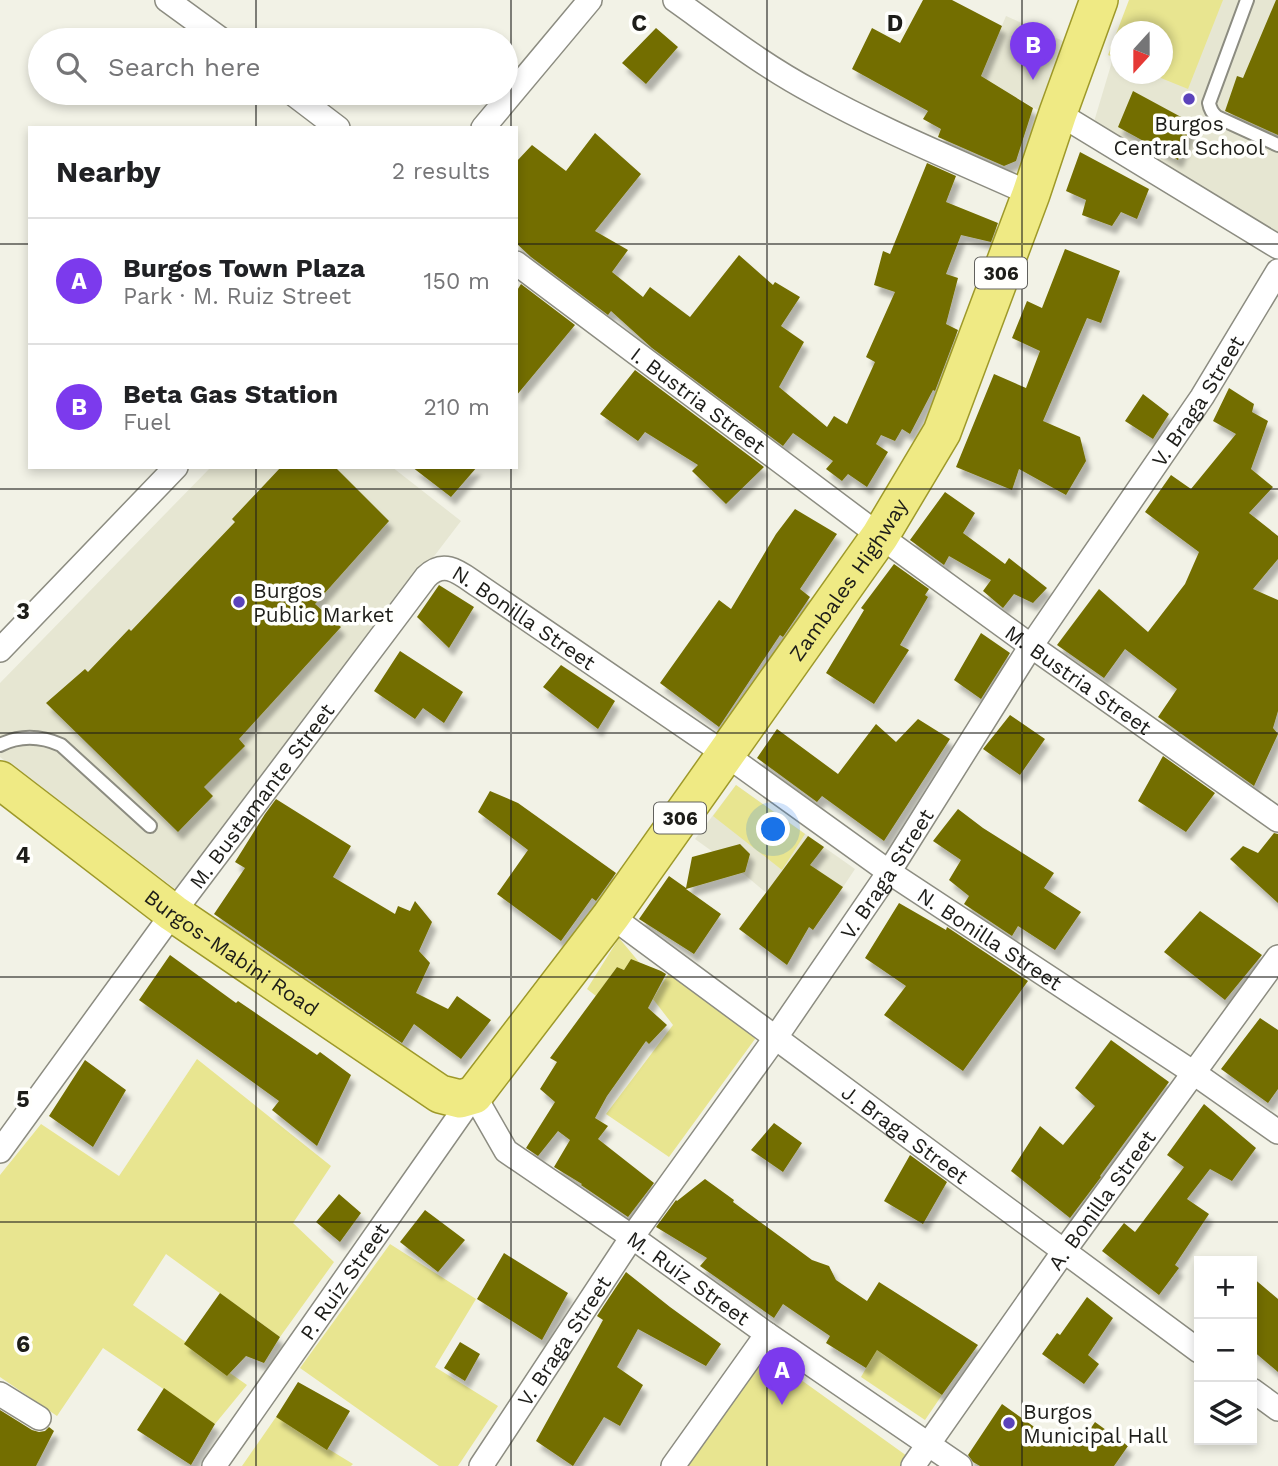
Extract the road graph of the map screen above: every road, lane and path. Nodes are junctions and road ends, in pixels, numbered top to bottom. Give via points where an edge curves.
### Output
1 (167, 0) edge
2 (590, 0) edge
3 (675, 0) edge
4 (1099, 0) edge
5 (1247, 0) edge
6 (206, 28) edge
7 (518, 87) edge
8 (308, 105) edge
9 (503, 105) edge
10 (1058, 113) junction
11 (335, 126) edge
12 (486, 126) edge
13 (1278, 145) edge
14 (1031, 194) junction
15 (1278, 247) edge
16 (518, 264) edge
17 (1278, 271) edge
18 (174, 469) edge
19 (880, 536) junction
20 (426, 577) joint
21 (1031, 646) junction
22 (0, 650) edge
23 (0, 745) edge
24 (724, 754) junction
25 (0, 780) edge
26 (1278, 820) edge
27 (150, 826) dead end
28 (889, 872) junction
29 (173, 913) junction
30 (611, 916) junction
31 (1278, 957) edge
32 (776, 1037) junction
33 (1194, 1073) junction
34 (474, 1095) junction
35 (1278, 1132) edge
36 (0, 1151) edge
37 (632, 1237) junction
38 (1064, 1251) junction
39 (766, 1334) junction
40 (1194, 1347) edge
41 (0, 1394) edge
42 (1257, 1394) edge
43 (1278, 1409) edge
44 (39, 1419) dead end
45 (927, 1444) junction
46 (214, 1466) edge
47 (481, 1466) edge
48 (673, 1466) edge
49 (913, 1466) edge
50 (960, 1466) edge

1 - 6 street
2 - 7 street
3 - 14 street via 812,92
4 - 10 main road, Zambales Highway / 306
5 - 13 lane via 1210,108 1217,117
8 - 11 street
9 - 12 street
10 - 14 main road, Zambales Highway / 306
10 - 15 street
14 - 19 main road, Zambales Highway / 306 via 942,432
16 - 19 street, I. Bustria Street
17 - 21 street, V. Braga Street via 1202,397
18 - 22 street
19 - 21 street, M. Bustria Street
19 - 24 main road, Zambales Highway / 306
20 - 24 street, N. Bonilla Street via 440,568 461,574
20 - 29 street, M. Bustamante Street
21 - 26 street, M. Bustria Street
21 - 28 street, V. Braga Street
23 - 27 lane via 27,737 61,745
24 - 28 street, N. Bonilla Street
24 - 30 main road, Zambales Highway / 306
25 - 29 main road, Burgos-Mabini Road
28 - 32 street, V. Braga Street
28 - 33 street, N. Bonilla Street
29 - 34 main road, Burgos-Mabini Road via 440,1094 460,1099
29 - 36 street, M. Bustamante Street
30 - 32 street, J. Braga Street
30 - 34 main road, Zambales Highway / 306
31 - 33 street, A. Bonilla Street
32 - 37 street, V. Braga Street
32 - 38 street, J. Braga Street
33 - 35 street, N. Bonilla Street
33 - 38 street, A. Bonilla Street
34 - 37 street, M. Ruiz Street via 506,1151
34 - 46 street, P. Ruiz Street
37 - 39 street, M. Ruiz Street
37 - 47 street, V. Braga Street
38 - 40 street, J. Braga Street
38 - 45 street, A. Bonilla Street
39 - 45 street, M. Ruiz Street
39 - 48 street
41 - 44 street
42 - 43 street
45 - 49 street, A. Bonilla Street
45 - 50 street, M. Ruiz Street

